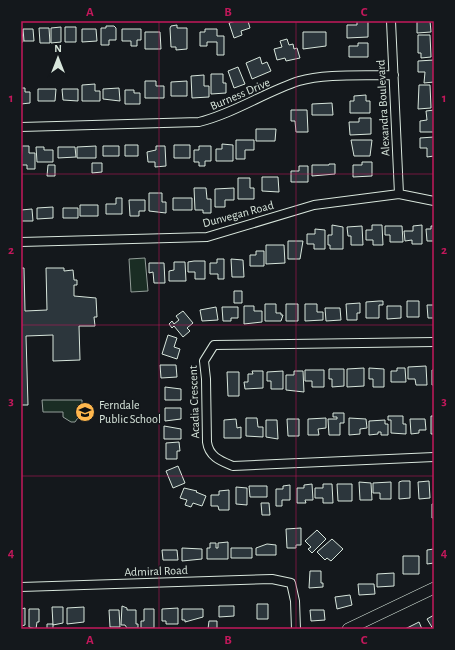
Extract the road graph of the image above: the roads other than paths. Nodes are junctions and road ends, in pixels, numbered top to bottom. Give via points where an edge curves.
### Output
1 (391, 21) edge
2 (394, 75) junction
3 (21, 127) edge
4 (399, 194) junction
5 (434, 201) edge
6 (21, 242) edge
7 (434, 342) edge
8 (434, 457) edge
9 (21, 587) edge
10 (434, 588) edge
11 (296, 629) edge
12 (348, 629) edge

1 - 2 street, Alexandra Boulevard
2 - 3 street, Burness Drive via 298,81 217,118 200,122
2 - 4 street, Alexandra Boulevard
4 - 5 street, Dunvegan Road
4 - 6 street, Dunvegan Road via 314,205 207,237
7 - 8 street, Acadia Crescent via 214,346 204,361 208,449 217,459 233,466
9 - 11 street, Admiral Road via 272,579 290,583 295,601
10 - 12 street

